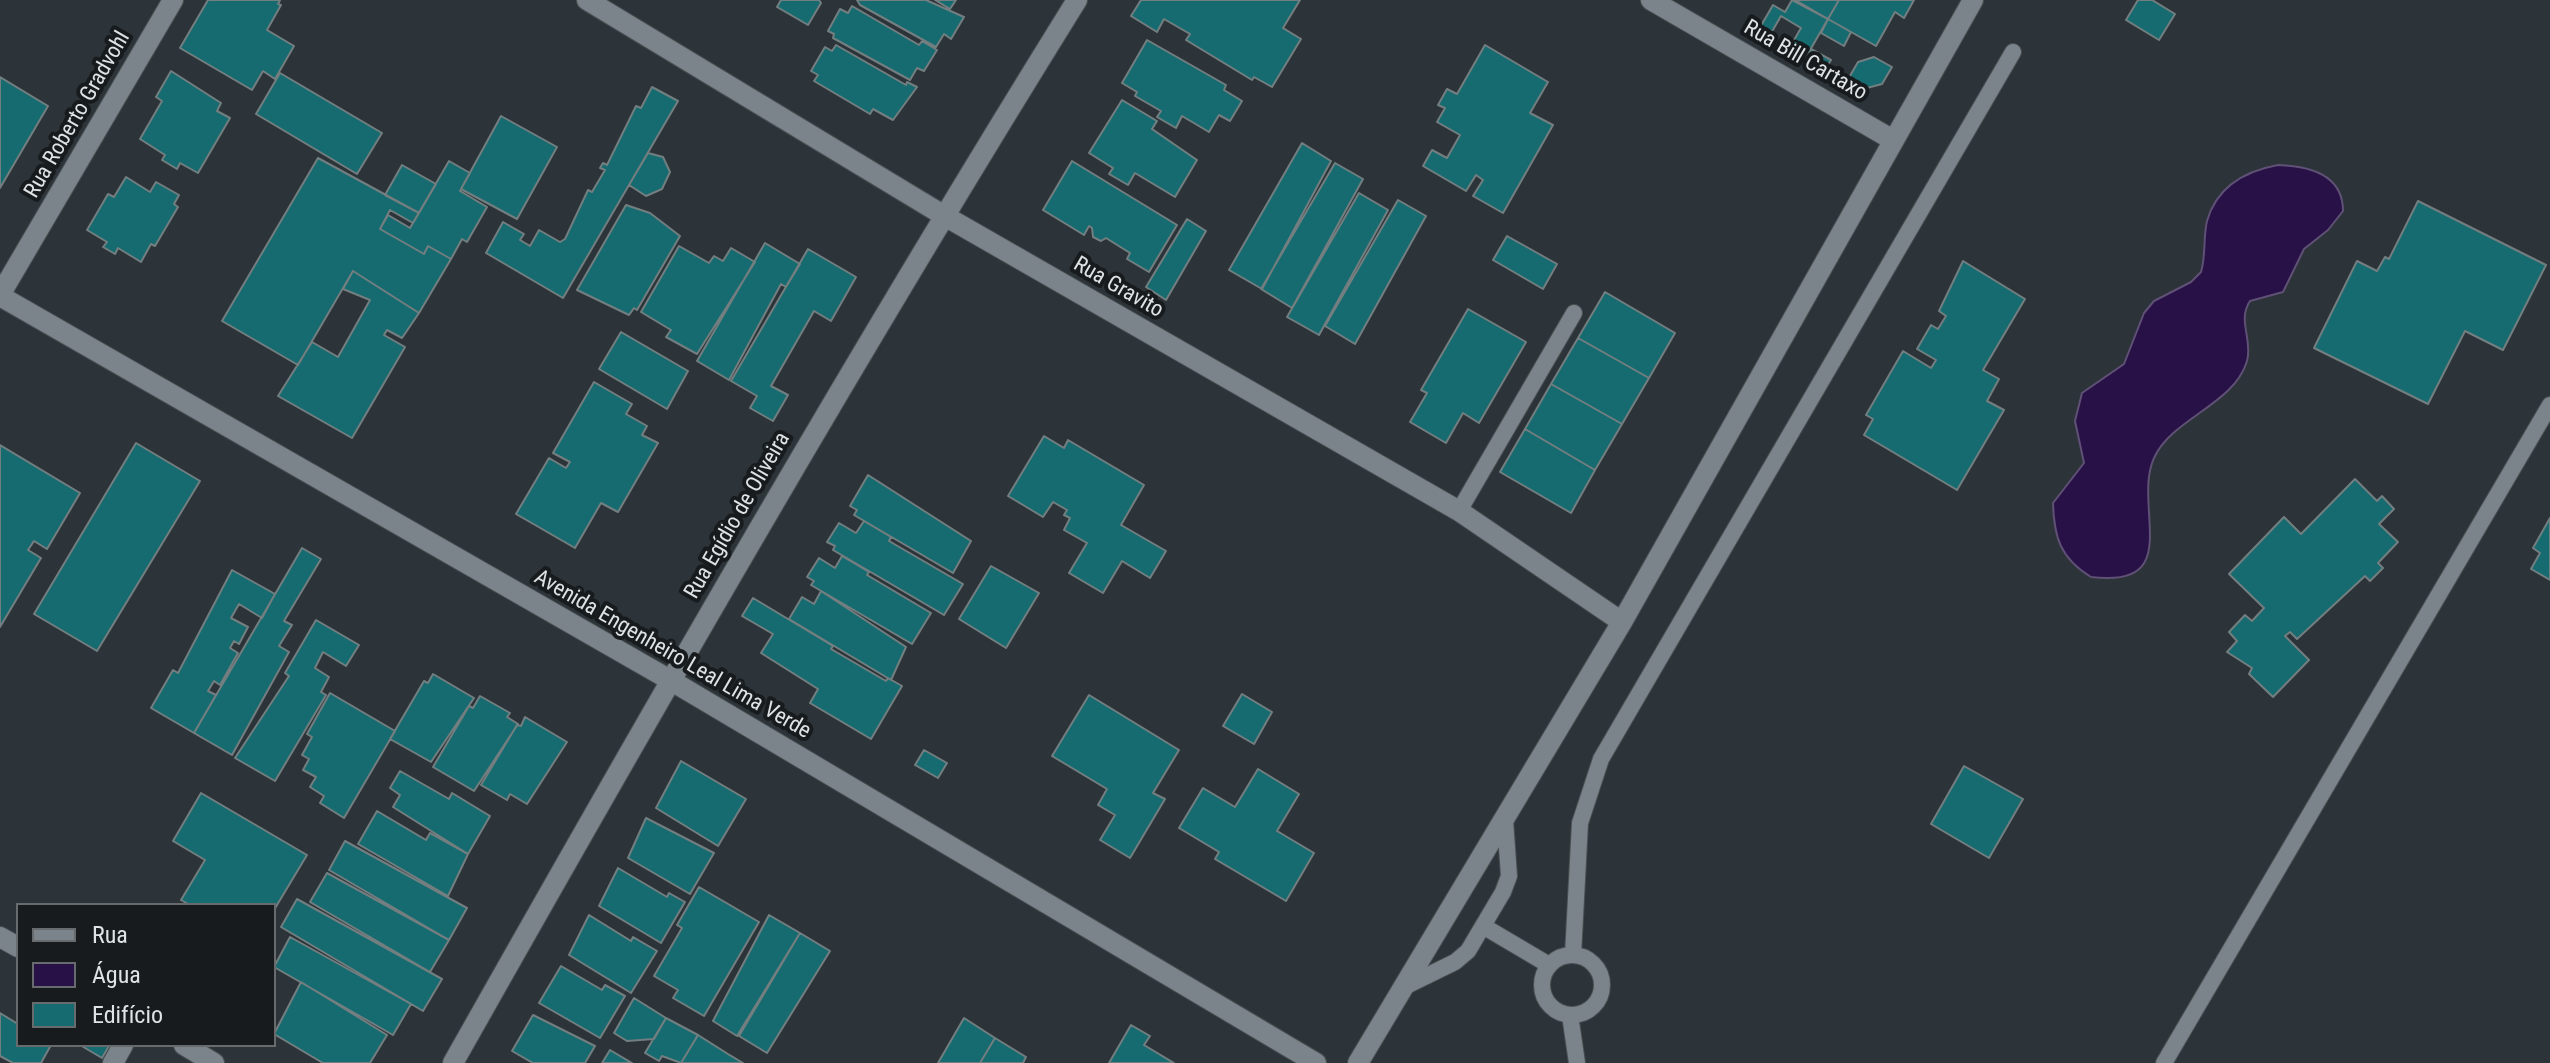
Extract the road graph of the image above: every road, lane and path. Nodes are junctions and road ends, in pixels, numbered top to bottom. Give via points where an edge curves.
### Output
1 (173, 0) edge
2 (587, 0) edge
3 (1077, 0) edge
4 (1651, 0) edge
5 (1973, 0) edge
6 (2013, 52) dead end
7 (1893, 140) junction
8 (943, 215) junction
9 (0, 296) edge
10 (1574, 313) dead end
11 (2550, 405) edge
12 (1459, 511) junction
13 (1622, 622) junction
14 (670, 680) junction
15 (1505, 820) junction
16 (1483, 926) junction
17 (1573, 955) junction
18 (1549, 965) junction
19 (1404, 987) junction
20 (1570, 1015) junction
21 (187, 1047) edge
22 (214, 1063) edge
23 (453, 1063) edge
24 (1316, 1063) edge
25 (1358, 1063) edge
26 (1577, 1063) edge
27 (2164, 1063) edge

1 - 9 street, Rua Roberto Gradvohl
2 - 8 street, Rua Gravito
3 - 8 street, Rua Egídio de Oliveira
4 - 7 street, Rua Bill Cartaxo
5 - 7 street
6 - 17 lane via 1601,759 1580,823
7 - 13 street
8 - 12 street, Rua Gravito
8 - 14 street, Rua Egídio de Oliveira
9 - 14 street, Avenida Engenheiro Leal Lima Verde
10 - 12 lane
11 - 27 lane
12 - 13 street, Rua Gravito
13 - 15 street
14 - 23 street, Rua Egídio de Oliveira
14 - 24 street, Avenida Engenheiro Leal Lima Verde
15 - 16 lane via 1509,876
15 - 19 street
16 - 18 lane
16 - 19 lane via 1455,962
17 - 18 lane
17 - 20 lane via 1586,958 1601,980 1594,1005
18 - 20 lane via 1542,991 1547,1003
19 - 25 street
20 - 26 lane
21 - 22 street

